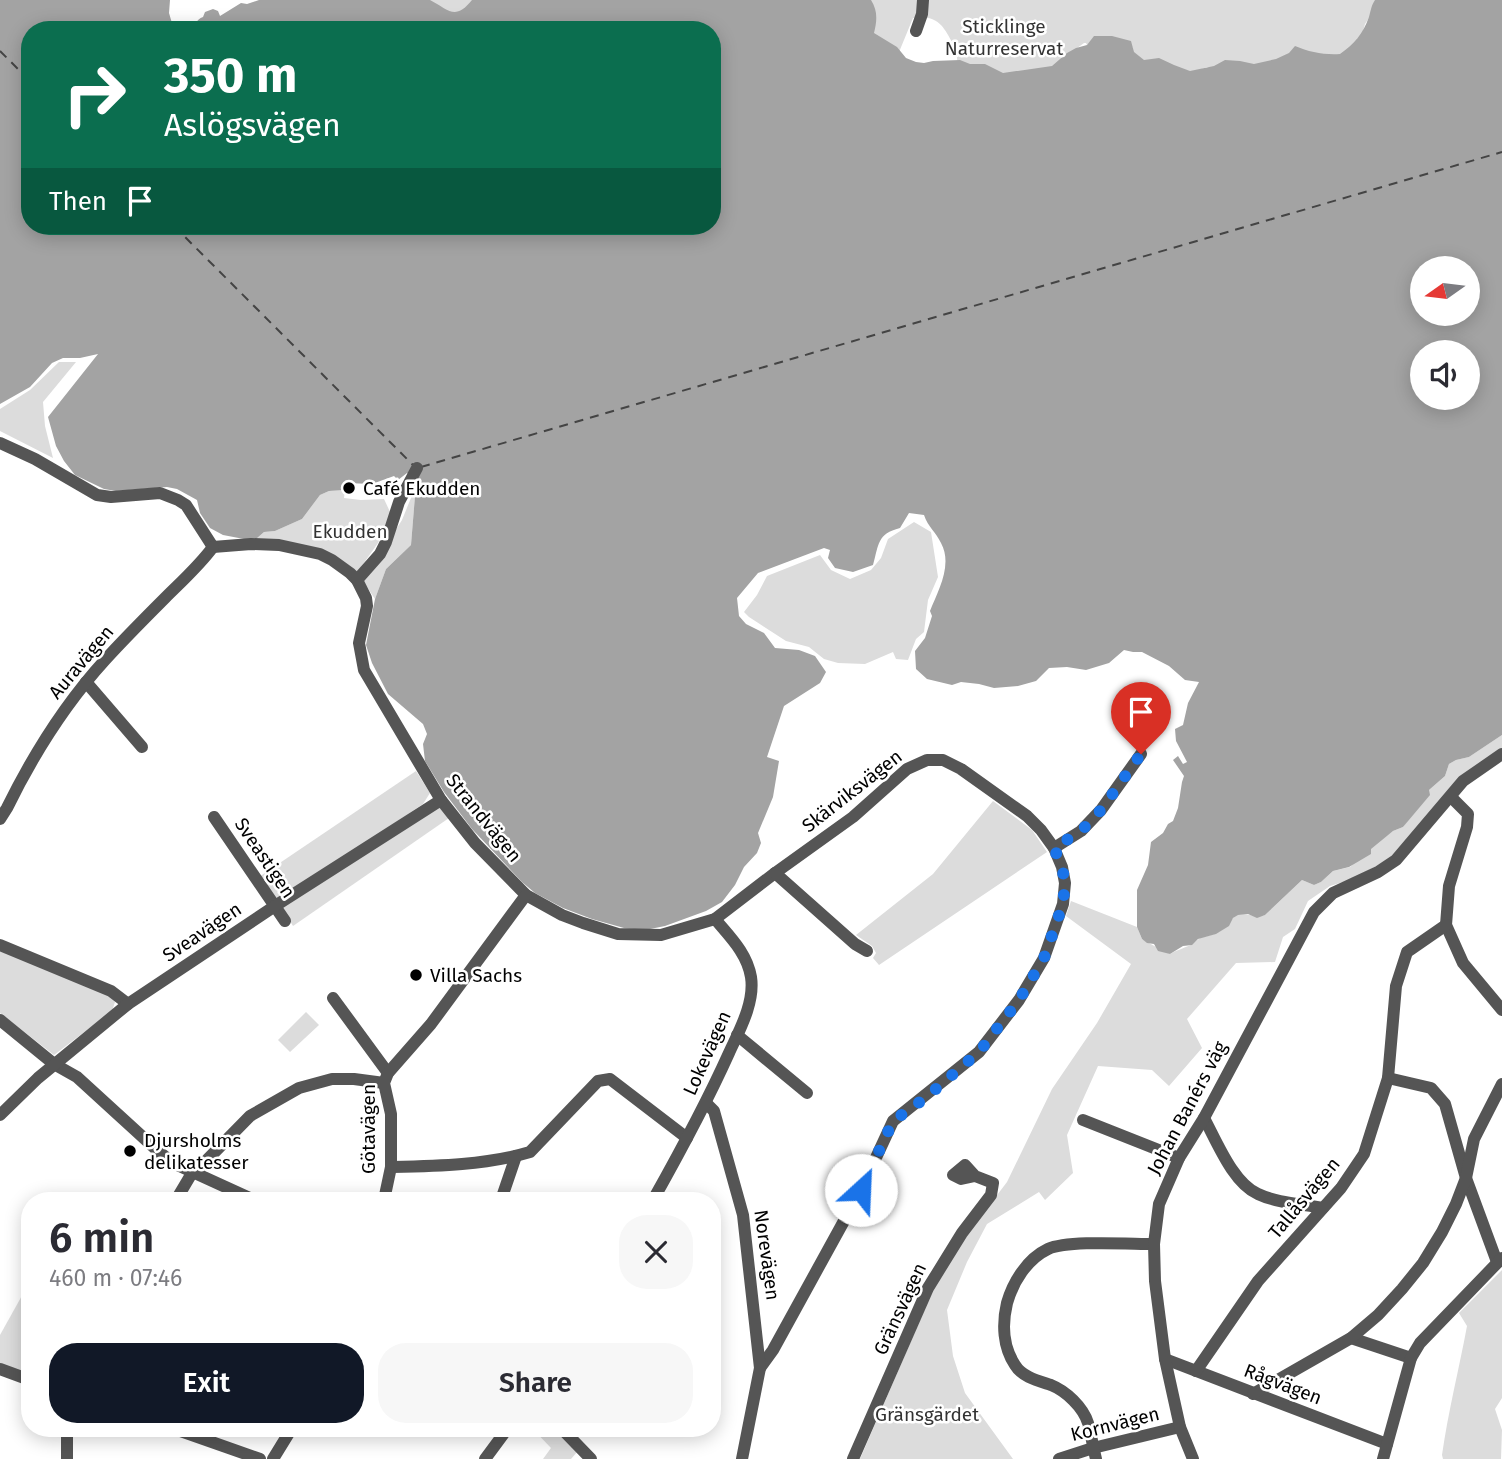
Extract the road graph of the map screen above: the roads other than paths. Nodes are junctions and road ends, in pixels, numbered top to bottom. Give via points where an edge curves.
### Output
1 (923, 0) edge
2 (916, 31) dead end
3 (0, 443) edge
4 (416, 468) dead end
5 (213, 547) junction
6 (357, 580) junction
7 (86, 682) junction
8 (142, 747) dead end
9 (1141, 754) dead end
10 (1502, 754) edge
11 (1451, 797) junction
12 (441, 800) junction
13 (214, 817) dead end
14 (0, 818) edge
15 (1054, 848) junction
16 (775, 873) junction
17 (526, 895) junction
18 (275, 906) junction
19 (715, 919) junction
20 (285, 921) dead end
21 (1446, 925) junction
22 (0, 945) edge
23 (867, 951) dead end
24 (333, 998) dead end
25 (128, 1004) junction
26 (1502, 1010) edge
27 (0, 1020) edge
28 (737, 1035) junction
29 (54, 1064) junction
30 (386, 1078) junction
31 (1388, 1078) junction
32 (1502, 1084) edge
33 (807, 1093) dead end
34 (706, 1103) junction
35 (0, 1115) edge
36 (1204, 1118) junction
37 (1083, 1120) dead end
38 (687, 1138) junction
39 (516, 1156) junction
40 (1179, 1158) junction
41 (391, 1167) junction
42 (192, 1172) junction
43 (975, 1175) dead end
44 (1466, 1178) junction
45 (181, 1192) edge
46 (236, 1192) edge
47 (386, 1192) edge
48 (504, 1192) edge
49 (657, 1192) edge
50 (1323, 1208) junction
51 (1154, 1244) junction
52 (1499, 1260) edge
53 (1351, 1338) junction
54 (1410, 1358) junction
55 (1165, 1359) junction
56 (760, 1368) junction
57 (0, 1370) edge
58 (1196, 1371) junction
59 (21, 1377) edge
60 (1252, 1394) junction
61 (1181, 1427) junction
62 (67, 1437) edge
63 (198, 1437) edge
64 (286, 1437) edge
65 (501, 1437) edge
66 (570, 1437) edge
67 (1387, 1444) junction
68 (1094, 1454) edge
69 (68, 1459) edge
70 (260, 1459) edge
71 (273, 1459) edge
72 (485, 1459) edge
73 (591, 1459) edge
74 (742, 1459) edge
75 (853, 1459) edge
76 (1059, 1459) edge
77 (1193, 1459) edge
78 (1383, 1459) edge

1 - 2 street
3 - 5 street via 36,458 97,495 160,493 178,500
4 - 6 street via 380,554
5 - 6 street via 279,545 308,551 332,560
5 - 7 street, Auravägen
6 - 12 street, Strandvägen via 367,606 359,643 364,670
7 - 8 street
7 - 14 street, Auravägen via 45,739
9 - 15 street via 1101,810 1081,831
10 - 11 street via 1463,781
11 - 21 street via 1468,814 1449,886
11 - 36 street, Johan Banérs väg via 1396,860 1332,893 1314,912
12 - 17 street, Strandvägen
12 - 18 street, Sveavägen
13 - 18 street, Sveastigen
15 - 16 street, Skärviksvägen via 1027,816 961,769 943,760 927,760 907,769 853,817
15 - 56 street, Skärviksvägen via 1065,883 1063,904 1044,958 979,1052 893,1121 861,1190
16 - 19 street, Skärviksvägen
16 - 23 street
17 - 19 street, Strandvägen via 562,915 618,934 661,935
17 - 30 street, Götavägen
18 - 20 street, Sveastigen
18 - 25 street, Sveavägen
19 - 28 street, Lokevägen via 744,956 751,977 751,992
21 - 26 street via 1463,963
21 - 31 street, Tallåsvägen via 1407,952 1396,986
22 - 25 street via 111,991
24 - 30 street
25 - 29 street, Sveavägen
27 - 29 street
28 - 33 street
28 - 34 street, Lokevägen
29 - 35 street, Sveavägen
29 - 42 street via 77,1077 158,1152
30 - 41 street, Götavägen
30 - 42 street via 332,1079 299,1088 250,1116
31 - 44 street via 1431,1088 1446,1104
31 - 50 street, Tallåsvägen via 1364,1154
32 - 44 street via 1474,1139
34 - 38 street, Lokevägen
34 - 56 street, Norevägen via 714,1111 743,1214
36 - 40 street, Johan Banérs väg
36 - 50 street via 1243,1184 1256,1194
37 - 40 street
38 - 39 street via 610,1079 603,1079 530,1152
38 - 49 street, Lokevägen
39 - 41 street
39 - 48 street
40 - 51 street, Johan Banérs väg via 1159,1204
41 - 47 street, Götavägen
42 - 45 street
42 - 46 street
43 - 75 street, Gränsvägen via 993,1183 990,1195 928,1288
44 - 52 street
44 - 53 street via 1423,1263
50 - 58 street, Tallåsvägen via 1258,1281
51 - 55 street, Johan Banérs väg
51 - 68 street via 1066,1244 1048,1249 1030,1263 1011,1292 1003,1325 1015,1367 1074,1401 1087,1420
52 - 54 street
53 - 54 street
53 - 60 street
54 - 67 street
55 - 58 street, Rågvägen
55 - 61 street, Johan Banérs väg
56 - 74 street, Norevägen
57 - 59 street
58 - 60 street, Rågvägen
60 - 67 street, Rågvägen
61 - 68 street, Kornvägen
61 - 77 street, Johan Banérs väg
62 - 69 street
63 - 70 street
64 - 71 street
65 - 72 street
66 - 73 street
67 - 78 street
68 - 76 street, Kornvägen

